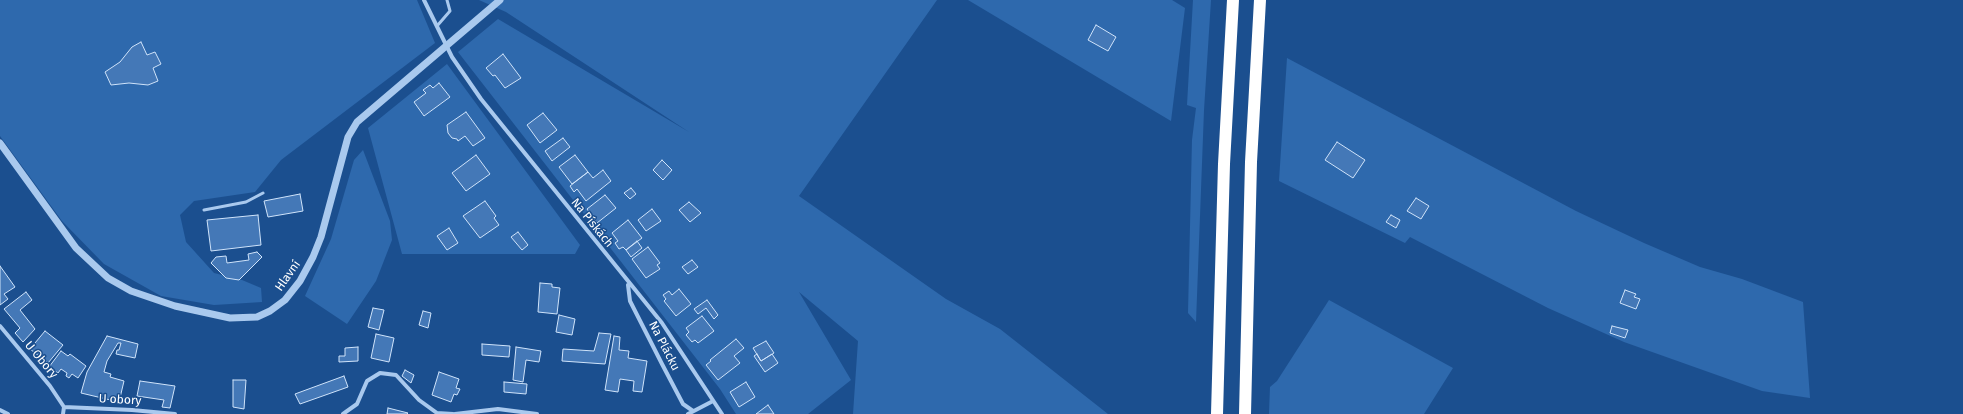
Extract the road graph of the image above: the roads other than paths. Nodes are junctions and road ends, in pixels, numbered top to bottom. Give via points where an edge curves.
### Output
1 (424, 0) edge
2 (447, 0) edge
3 (500, 0) edge
4 (1233, 0) edge
5 (1260, 0) edge
6 (437, 26) junction
7 (446, 44) junction
8 (0, 143) edge
9 (263, 193) dead end
10 (204, 210) dead end
11 (628, 284) junction
12 (0, 326) edge
13 (713, 401) junction
14 (64, 407) junction
15 (0, 410) edge
16 (693, 411) junction
17 (8, 414) edge
18 (63, 414) edge
19 (175, 414) edge
20 (343, 414) edge
21 (454, 414) edge
22 (537, 414) edge
23 (688, 414) edge
24 (722, 414) edge
25 (1217, 414) edge
26 (1245, 414) edge

1 - 6 street, Na Pískách
2 - 6 lane via 450,11
3 - 7 street, Hlavní
4 - 25 highway via 1224,171
5 - 26 highway via 1251,162
6 - 7 street, Na Pískách
7 - 8 street, Hlavní via 365,113 354,126 348,138 321,237 313,257 300,281 285,300 257,317 230,318 174,306 130,291 108,278 76,248
7 - 11 street, Na Pískách via 481,99
9 - 10 lane via 246,202
11 - 13 street, Na Pískách via 662,323
11 - 16 street, Na Plácku via 630,301 662,364 683,404
12 - 14 street, U Obory via 50,386
13 - 16 street
13 - 24 street, Na Pískách
14 - 18 street
14 - 19 street, U obory
15 - 17 street
16 - 23 street
20 - 21 street via 357,404 367,381 380,373 396,374 419,400 437,413
21 - 22 street via 498,409

